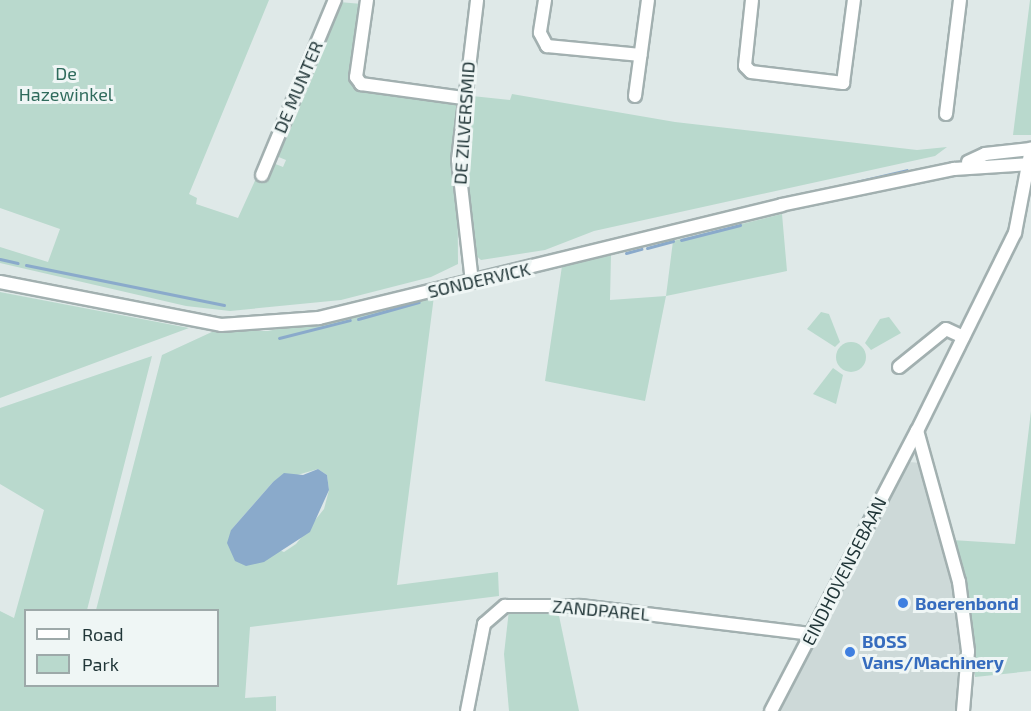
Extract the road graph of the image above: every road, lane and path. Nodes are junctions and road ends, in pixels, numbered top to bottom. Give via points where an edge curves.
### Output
1 (336, 0) edge
2 (365, 0) edge
3 (477, 0) edge
4 (544, 0) edge
5 (648, 0) edge
6 (752, 0) edge
7 (854, 0) edge
8 (960, 0) edge
9 (641, 55) junction
10 (635, 96) dead end
11 (463, 98) junction
12 (946, 114) dead end
13 (1031, 149) edge
14 (1031, 164) edge
15 (954, 169) junction
16 (262, 175) dead end
17 (0, 282) edge
18 (472, 282) junction
19 (963, 337) junction
20 (899, 367) dead end
21 (917, 431) junction
22 (812, 634) junction
23 (467, 711) edge
24 (771, 711) edge
25 (963, 711) edge

1 - 16 street, DE MUNTER
2 - 11 street via 356,77 361,84
3 - 11 street, DE ZILVERSMID
4 - 9 street via 540,33 547,46
5 - 9 street
6 - 7 street via 745,66 751,72 843,83
8 - 12 street
9 - 10 street
11 - 18 street, DE ZILVERSMID via 459,207
13 - 14 street, EINDHOVENSEBAAN
13 - 15 street, SONDERVICK via 985,154
14 - 15 street, SONDERVICK
14 - 19 street, EINDHOVENSEBAAN via 1015,233
15 - 18 street, SONDERVICK via 782,205
17 - 18 street, SONDERVICK via 221,325 319,318
19 - 20 street via 946,329
19 - 21 street, EINDHOVENSEBAAN
21 - 22 street, EINDHOVENSEBAAN
21 - 25 street via 959,582 968,651
22 - 23 street, ZANDPAREL via 580,606 505,606 484,624
22 - 24 street, EINDHOVENSEBAAN

